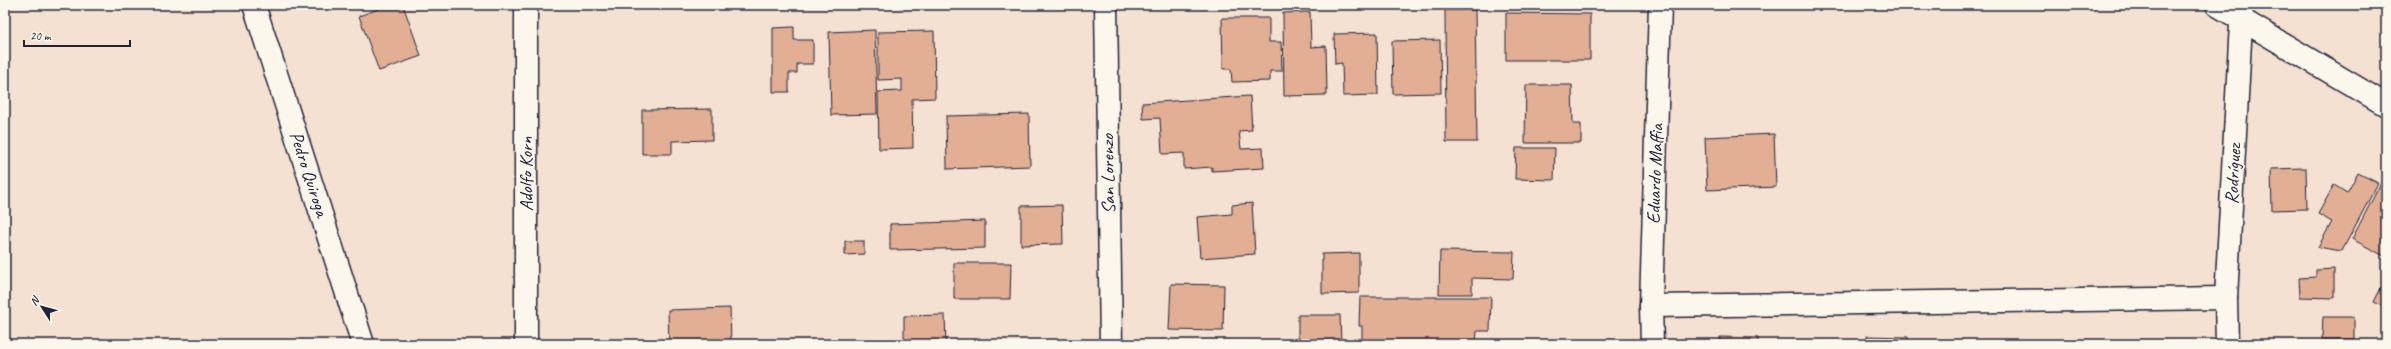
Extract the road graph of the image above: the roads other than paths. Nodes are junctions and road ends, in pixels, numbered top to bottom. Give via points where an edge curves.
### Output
1 (254, 5) edge
2 (526, 5) edge
3 (1106, 5) edge
4 (1660, 5) edge
5 (2217, 5) edge
6 (2242, 12) edge
7 (2386, 104) edge
8 (2226, 298) junction
9 (1651, 306) junction
10 (363, 344) edge
11 (526, 344) edge
12 (1111, 344) edge
13 (1652, 344) edge
14 (2227, 344) edge

1 - 10 street, Pedro Quiroga
2 - 11 street, Adolfo Korn
3 - 12 street, San Lorenzo
4 - 9 street, Eduardo Maffia
5 - 6 street
6 - 7 street
6 - 8 street, Rodríguez
8 - 9 street
8 - 14 street, Rodríguez
9 - 13 street, Eduardo Maffia

